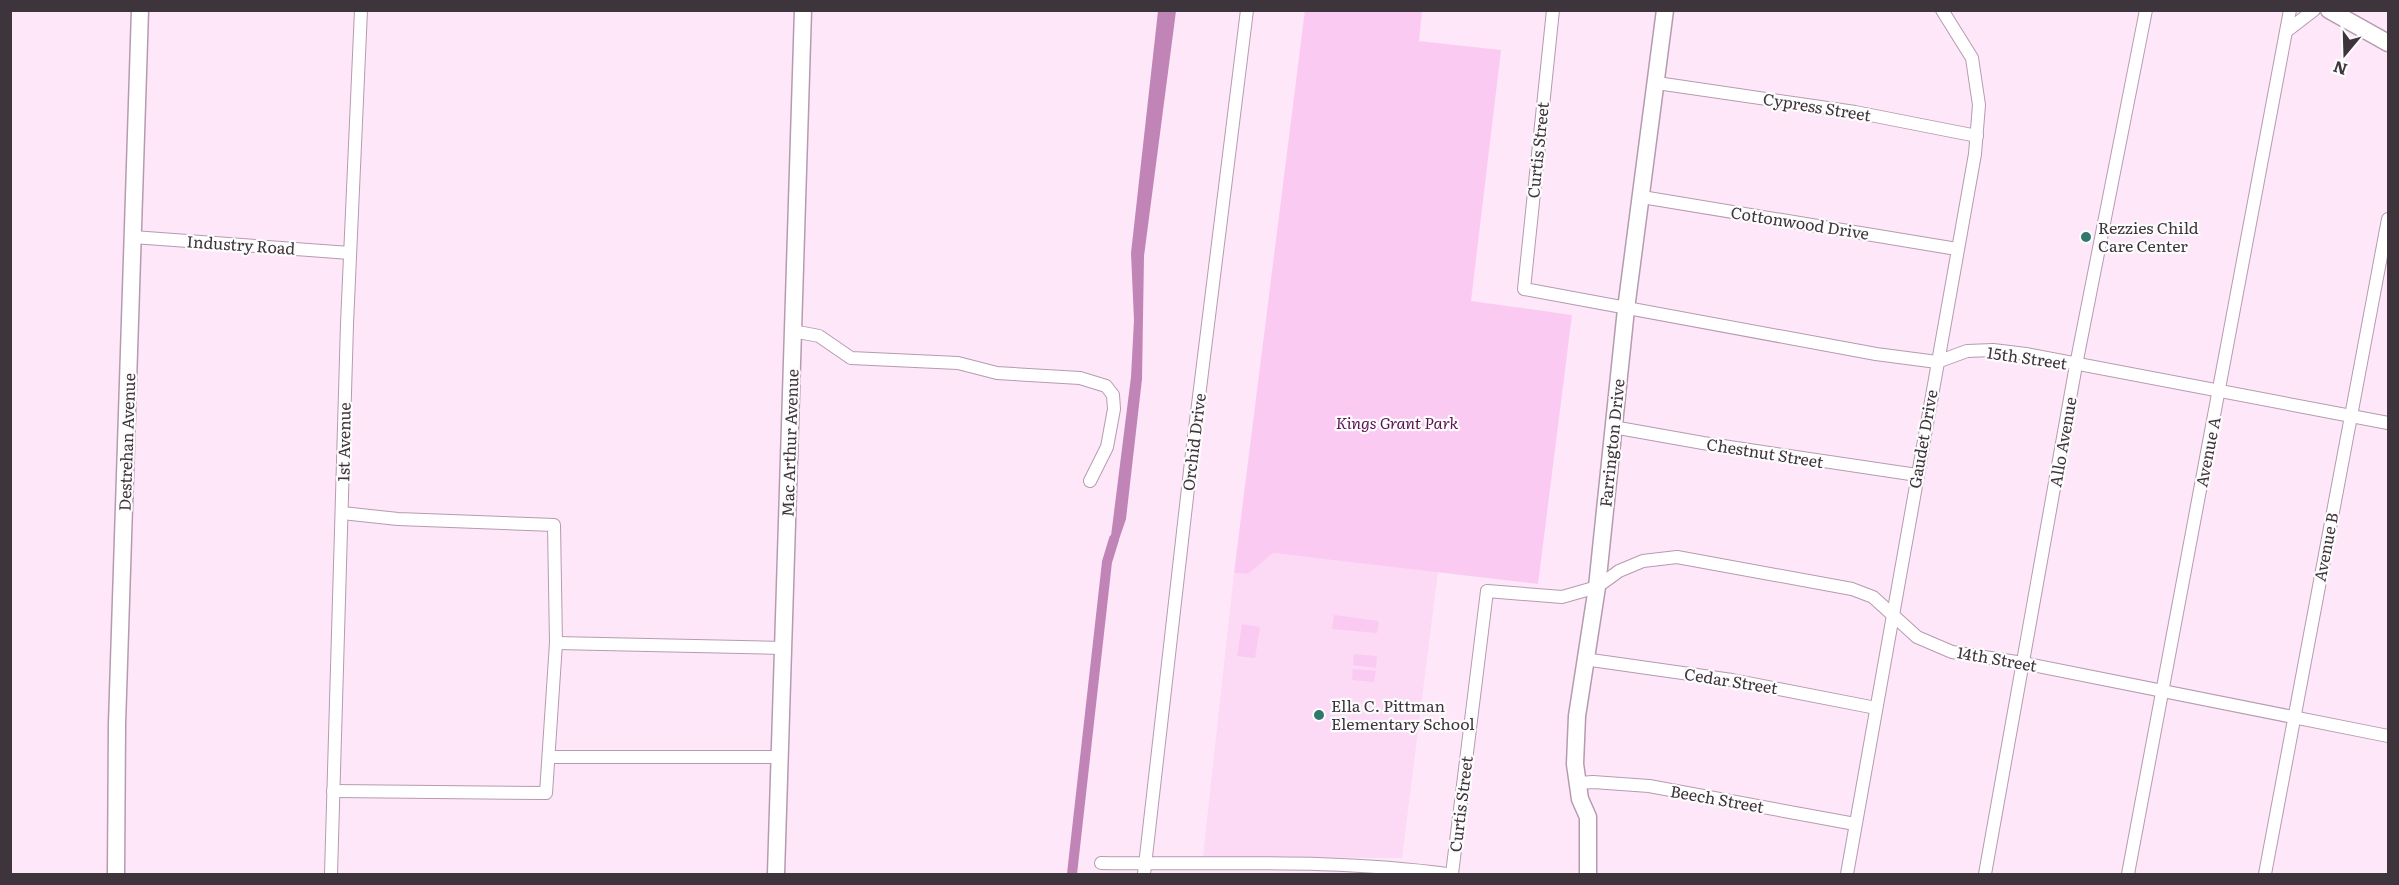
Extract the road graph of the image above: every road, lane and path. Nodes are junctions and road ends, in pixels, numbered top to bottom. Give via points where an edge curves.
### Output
1 (140, 10) edge
2 (361, 10) edge
3 (803, 10) edge
4 (1247, 10) edge
5 (1553, 10) edge
6 (1665, 10) edge
7 (1942, 10) edge
8 (2146, 10) edge
9 (2290, 10) edge
10 (2314, 10) edge
11 (2328, 10) edge
12 (2288, 30) junction
13 (2388, 43) edge
14 (1657, 82) junction
15 (1977, 136) junction
16 (1642, 197) junction
17 (2388, 219) edge
18 (132, 237) junction
19 (1957, 249) junction
20 (350, 253) junction
21 (1524, 289) joint
22 (1626, 309) junction
23 (793, 331) junction
24 (1937, 362) junction
25 (2076, 365) junction
26 (2220, 391) junction
27 (2351, 416) junction
28 (2388, 423) edge
29 (1613, 427) junction
30 (1917, 476) junction
31 (1090, 481) dead end
32 (342, 513) junction
33 (1597, 587) junction
34 (1487, 591) joint
35 (1894, 618) junction
36 (556, 643) junction
37 (783, 648) junction
38 (1584, 659) junction
39 (2023, 663) junction
40 (2163, 691) junction
41 (1876, 708) junction
42 (2295, 716) junction
43 (2388, 736) edge
44 (549, 757) junction
45 (781, 757) junction
46 (1578, 783) junction
47 (333, 791) junction
48 (1855, 824) junction
49 (1101, 863) dead end
50 (1145, 869) edge
51 (116, 874) edge
52 (331, 874) edge
53 (776, 874) edge
54 (1447, 874) edge
55 (1452, 874) edge
56 (1588, 874) edge
57 (1846, 874) edge
58 (1985, 874) edge
59 (2128, 874) edge
60 (2265, 874) edge

1 - 18 street, Destrehan Avenue
2 - 20 street, 1st Avenue
3 - 23 street, Mac Arthur Avenue
4 - 50 street, Orchid Drive
5 - 21 street, Curtis Street
6 - 14 street, Farrington Drive
7 - 15 street, Gaudet Drive via 1972,58 1979,105
8 - 25 street, Allo Avenue
9 - 12 street, Avenue A
10 - 12 street
11 - 13 street
12 - 26 street, Avenue A
14 - 15 street, Cypress Street via 1855,112
14 - 16 street, Farrington Drive
15 - 19 street, Gaudet Drive
16 - 19 street, Cottonwood Drive
16 - 22 street, Farrington Drive
17 - 27 street, Avenue B
18 - 20 street, Industry Road
18 - 51 street, Destrehan Avenue
19 - 24 street, Gaudet Drive
20 - 32 street, 1st Avenue
21 - 22 street, 15th Street
22 - 24 street, 15th Street
22 - 29 street, Farrington Drive
23 - 31 street via 819,336 851,358 958,363 997,373 1080,378 1106,386 1113,395 1114,409 1107,447
23 - 37 street, Mac Arthur Avenue
24 - 25 street, 15th Street via 1967,351 1993,350
24 - 30 street, Gaudet Drive
25 - 26 street, 15th Street
25 - 39 street, Allo Avenue
26 - 27 street, 15th Street
26 - 40 street, Avenue A
27 - 28 street, 15th Street
27 - 42 street, Avenue B
29 - 30 street, Chestnut Street
29 - 33 street, Farrington Drive
30 - 35 street, Gaudet Drive
32 - 36 street via 554,525
32 - 47 street, 1st Avenue
33 - 34 street, 14th Street via 1562,597
33 - 35 street, 14th Street via 1619,571 1643,561 1677,557 1852,589 1874,597
33 - 38 street, Farrington Drive
34 - 55 street, Curtis Street
35 - 39 street, 14th Street via 1917,638 1952,652
35 - 41 street, Gaudet Drive
36 - 37 street
36 - 44 street
37 - 45 street, Mac Arthur Avenue
38 - 41 street, Cedar Street via 1732,680
38 - 46 street, Farrington Drive via 1576,716
39 - 40 street, 14th Street
39 - 58 street, Allo Avenue
40 - 42 street, 14th Street
40 - 59 street, Avenue A
41 - 48 street, Gaudet Drive
42 - 43 street, 14th Street
42 - 60 street, Avenue B
44 - 45 street
44 - 47 street via 546,793
45 - 53 street, Mac Arthur Avenue
46 - 48 street, Beech Street via 1649,786
46 - 56 street, Farrington Drive via 1588,817
47 - 52 street, 1st Avenue
48 - 57 street, Gaudet Drive
49 - 50 street
50 - 54 street via 1328,864

